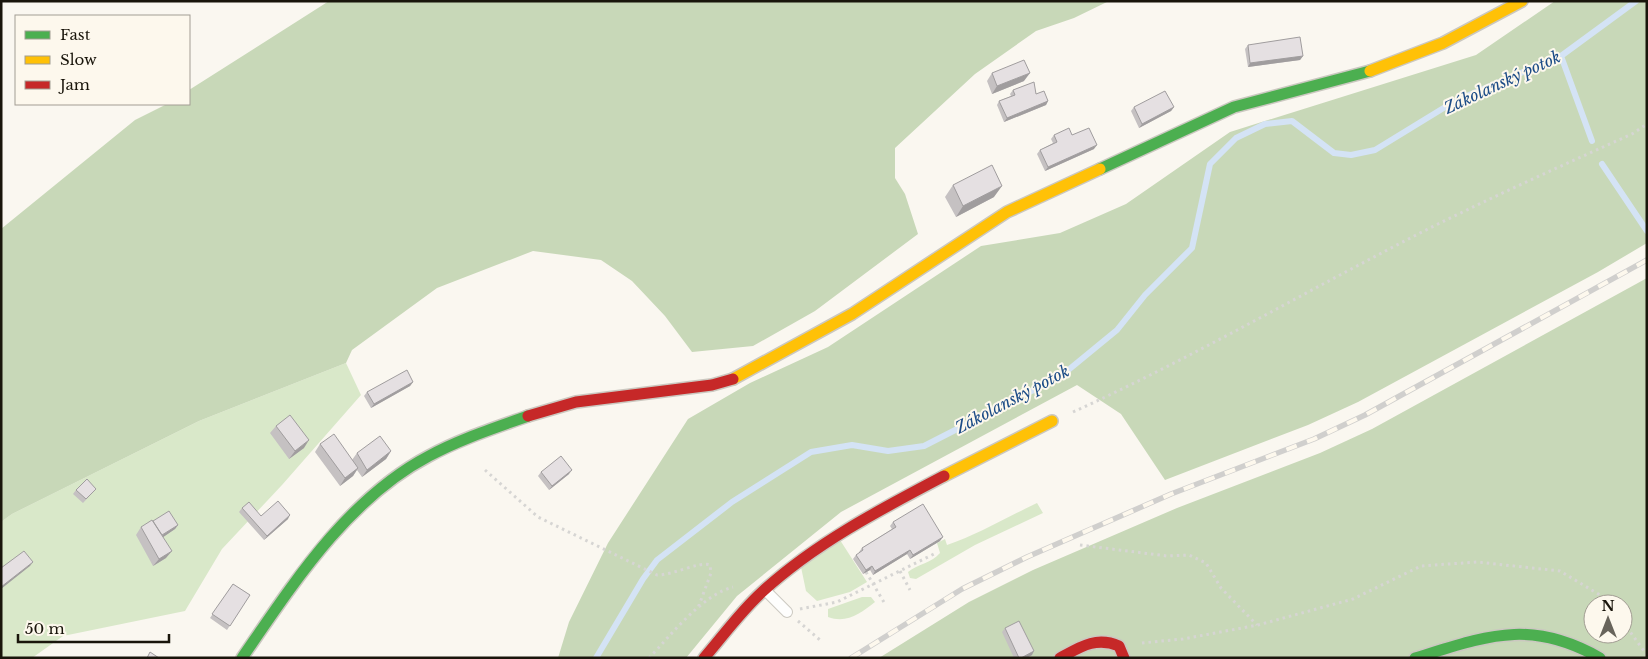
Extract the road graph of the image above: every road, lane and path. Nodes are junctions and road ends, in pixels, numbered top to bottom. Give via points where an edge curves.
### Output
1 (1522, 1) edge
2 (1647, 124) edge
3 (1052, 421) joint
4 (485, 470) dead end
5 (1080, 545) dead end
6 (936, 553) dead end
7 (900, 571) junction
8 (866, 572) edge
9 (873, 584) junction
10 (736, 586) dead end
11 (765, 590) junction
12 (910, 590) dead end
13 (1598, 594) edge
14 (885, 604) dead end
15 (819, 606) dead end
16 (698, 608) junction
17 (787, 612) joint
18 (1258, 625) junction
19 (1633, 636) edge
20 (820, 640) dead end
21 (1119, 646) junction
22 (1647, 655) edge
23 (242, 658) edge
24 (649, 658) edge
25 (704, 658) edge
26 (1060, 658) edge
27 (1124, 658) edge
28 (1415, 658) edge
29 (1600, 658) edge

1 - 23 main road via 1466,34 1411,57 1360,75 1234,107 1033,198 978,230 852,314 735,378 702,387 576,402 548,409 429,456 394,478 345,522 292,585
2 - 3 path via 1427,230 1162,369
3 - 11 main road via 945,476 836,538
4 - 16 path via 538,517 657,576 669,576 702,563 710,565 711,573
5 - 18 path via 1167,556 1189,555 1206,563 1221,588
6 - 7 path
7 - 9 path
7 - 12 path
8 - 9 path
9 - 14 path
9 - 15 path via 837,602
10 - 16 path via 726,588
11 - 17 lane
11 - 25 main road
13 - 18 path via 1560,571 1477,562 1421,566 1353,599
16 - 24 path
17 - 20 path
18 - 21 path via 1183,639
19 - 22 path
21 - 26 main road via 1108,640 1095,641
21 - 27 main road
28 - 29 main road via 1488,636 1531,632 1574,642

